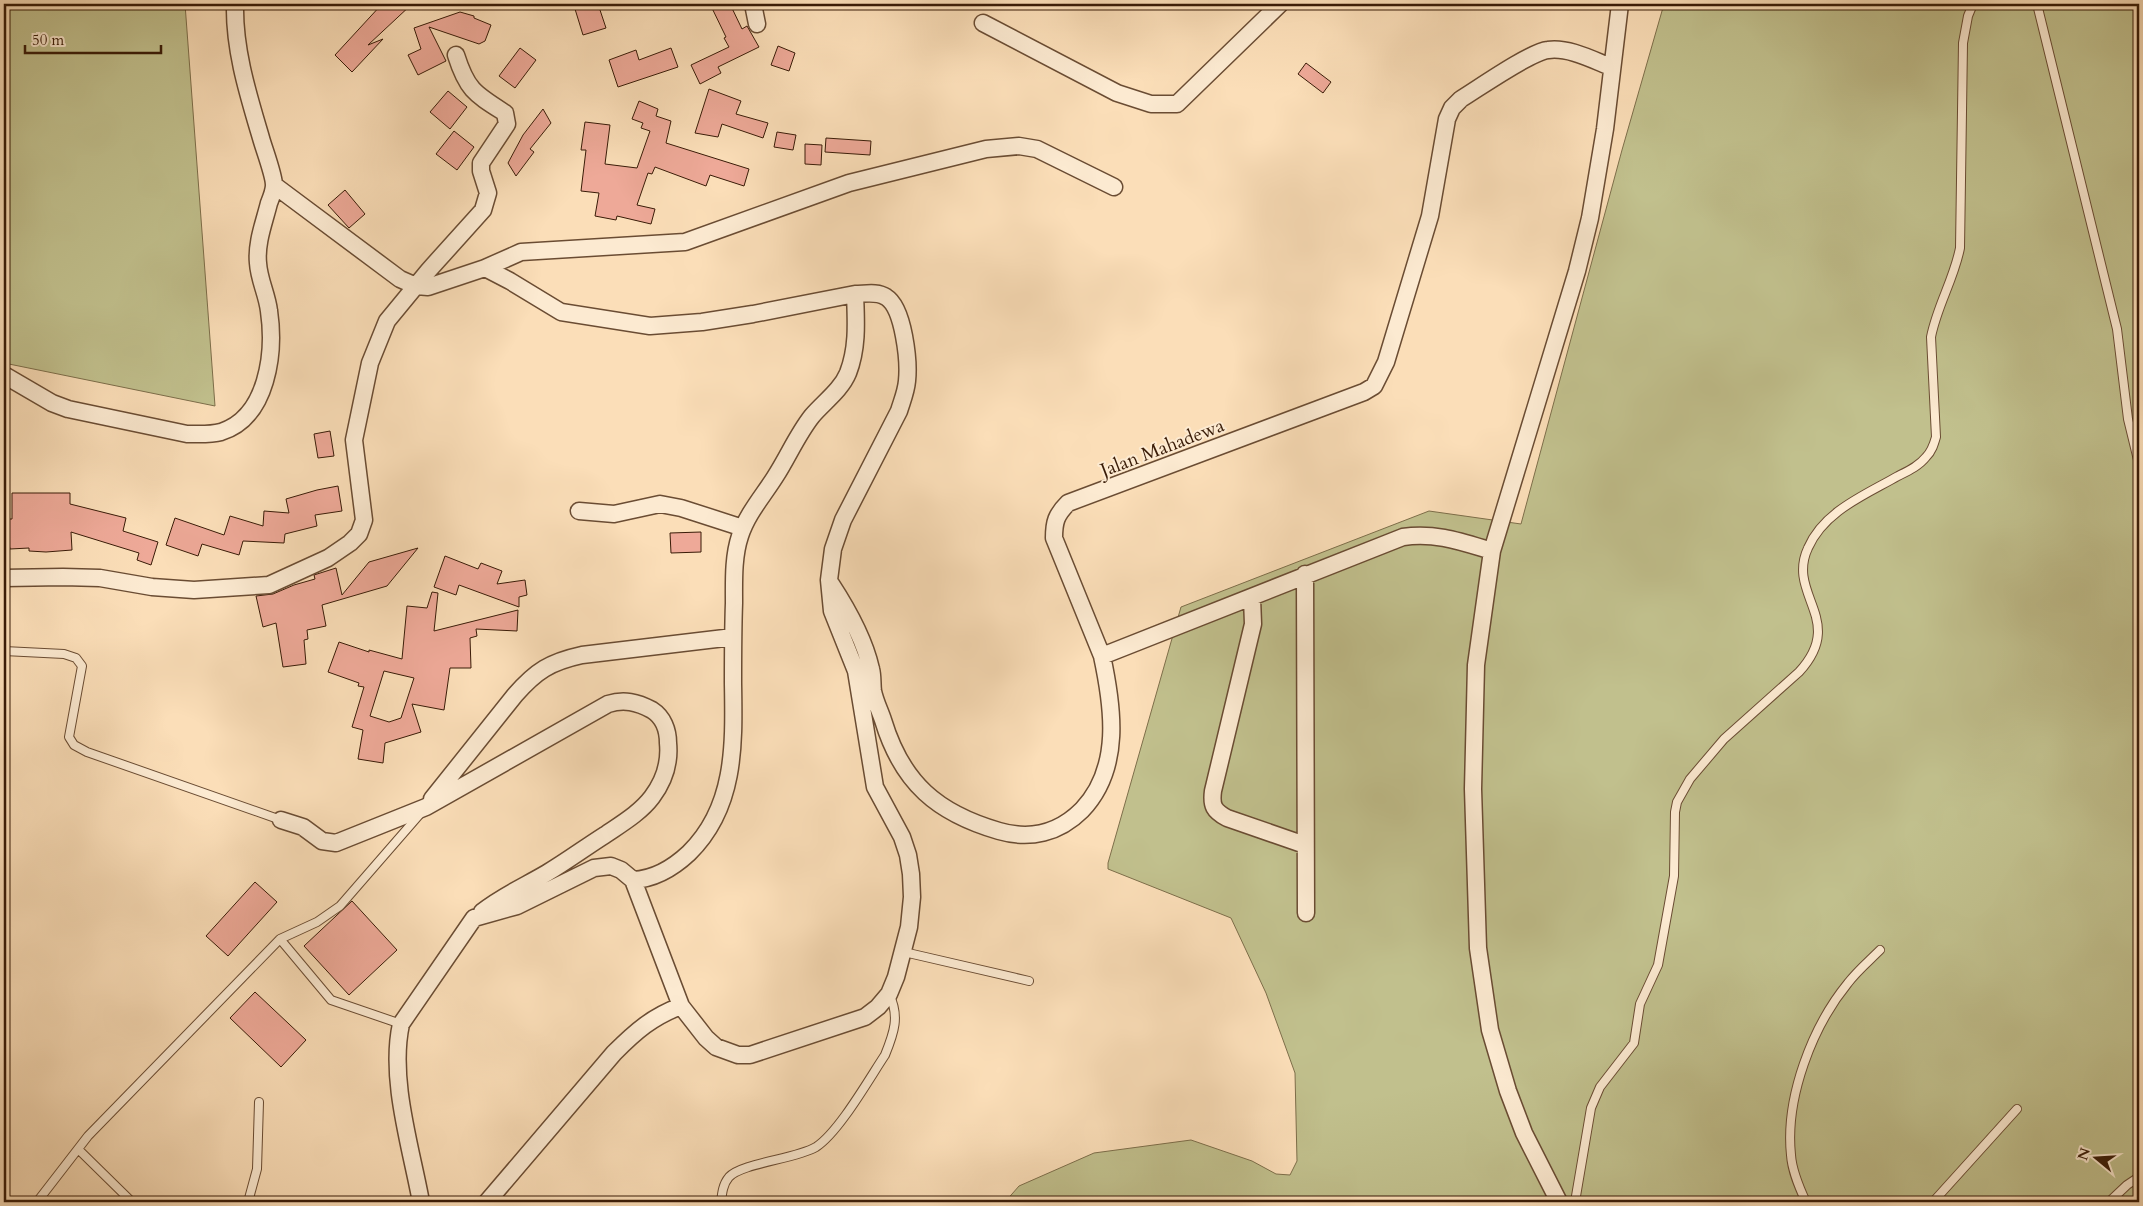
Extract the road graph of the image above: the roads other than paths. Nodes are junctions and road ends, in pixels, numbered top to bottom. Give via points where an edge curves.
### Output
1 (235, 4) edge
2 (753, 4) edge
3 (1280, 4) edge
4 (1620, 4) edge
5 (1973, 4) edge
6 (2037, 4) edge
7 (983, 23) dead end
8 (757, 24) dead end
9 (456, 55) dead end
10 (1611, 67) junction
11 (274, 185) junction
12 (1114, 187) dead end
13 (485, 268) junction
14 (416, 286) junction
15 (855, 294) junction
16 (4, 375) edge
17 (2139, 464) edge
18 (579, 511) dead end
19 (743, 528) junction
20 (1492, 551) junction
21 (1305, 574) junction
22 (4, 578) edge
23 (829, 580) junction
24 (1252, 598) junction
25 (733, 637) junction
26 (4, 651) edge
27 (1102, 656) junction
28 (426, 807) junction
29 (281, 820) joint
30 (1306, 845) junction
31 (633, 880) junction
32 (1306, 913) dead end
33 (474, 918) junction
34 (280, 939) junction
35 (1880, 950) dead end
36 (904, 952) junction
37 (1029, 981) dead end
38 (889, 994) junction
39 (681, 1006) junction
40 (401, 1024) junction
41 (259, 1102) dead end
42 (2017, 1109) dead end
43 (78, 1150) junction
44 (2139, 1177) edge
45 (38, 1202) edge
46 (132, 1202) edge
47 (248, 1202) edge
48 (421, 1202) edge
49 (487, 1202) edge
50 (721, 1202) edge
51 (1559, 1202) edge
52 (1575, 1202) edge
53 (1806, 1202) edge
54 (1933, 1202) edge
55 (2109, 1202) edge

1 - 11 street via 241,62
2 - 8 street
3 - 7 street via 1176,104 1151,104 1117,93
4 - 10 street
5 - 52 lane via 1963,43 1960,248 1931,337 1936,437 1933,448 1918,465 1842,508 1821,526 1806,550 1803,564 1803,578 1819,629 1812,656 1799,672 1724,739 1682,790 1675,812 1674,876 1658,965 1640,1004 1634,1043 1600,1087 1590,1108
6 - 17 lane via 2117,329 2128,419
9 - 14 street via 469,87 505,113 507,124 481,163 488,193 483,210
10 - 20 street via 1605,129 1577,272
10 - 27 street, Jalan Mahadewa via 1577,54 1548,50 1534,55 1461,99 1452,108 1444,130 1430,216 1386,362 1374,386 1068,503 1058,513 1054,538
11 - 14 street via 400,279
11 - 16 street via 258,244 259,277 269,309 270,358 259,395 251,410 238,423 221,432 187,434 68,409
12 - 13 street via 1037,149 1020,146 986,149 849,183 685,242 521,252
13 - 14 street via 428,287
13 - 15 street via 561,312 650,326 702,322
14 - 22 street via 386,321 370,363 354,440 364,520 359,534 350,543 328,558 269,585 194,590 100,578
15 - 19 street via 856,343 848,374 800,433
15 - 23 street via 885,296 896,310 904,338 907,379 899,411 843,520 833,549
18 - 19 street via 614,514 660,504
19 - 25 street via 736,557
20 - 21 street via 1420,534 1403,537
20 - 51 street via 1477,656 1474,730 1472,790 1478,948 1490,1030 1508,1091 1524,1133
21 - 24 street
21 - 30 street
23 - 27 street, Jalan Mahadewa via 851,616 862,642 871,670 873,692 889,740 906,772 929,797 946,809 968,821 1008,834 1041,834 1058,829 1084,808 1097,789 1111,748 1112,726 1111,698
23 - 36 street via 832,611 856,671 875,787 908,855 912,897
24 - 27 street
24 - 30 street via 1253,624 1212,802 1216,812 1227,818
25 - 28 street via 582,655 545,667 529,679
25 - 31 street via 733,754 724,798 714,822 683,859 655,876
26 - 29 lane via 64,654 76,658 82,666 69,737 74,745
28 - 29 street via 336,843 322,841 303,827
28 - 33 street via 619,700 656,713 664,723 668,744 667,768 662,782 646,804 547,873 501,898
28 - 34 lane via 340,906
30 - 32 street
31 - 33 street via 611,866 594,868 517,906
31 - 39 street
33 - 40 street
34 - 40 lane via 331,1000
34 - 43 lane
35 - 53 lane via 1848,983 1825,1018 1797,1085 1791,1120 1791,1155 1797,1184
36 - 37 lane
36 - 38 street
38 - 39 street via 865,1017 750,1055 738,1055 716,1047
38 - 50 lane via 896,1010 890,1043 836,1128 815,1147 734,1173 726,1182
39 - 49 street via 652,1019 625,1042
40 - 48 street via 397,1044 398,1084
41 - 47 lane via 257,1170
42 - 54 lane
43 - 45 lane
43 - 46 lane
44 - 55 lane

